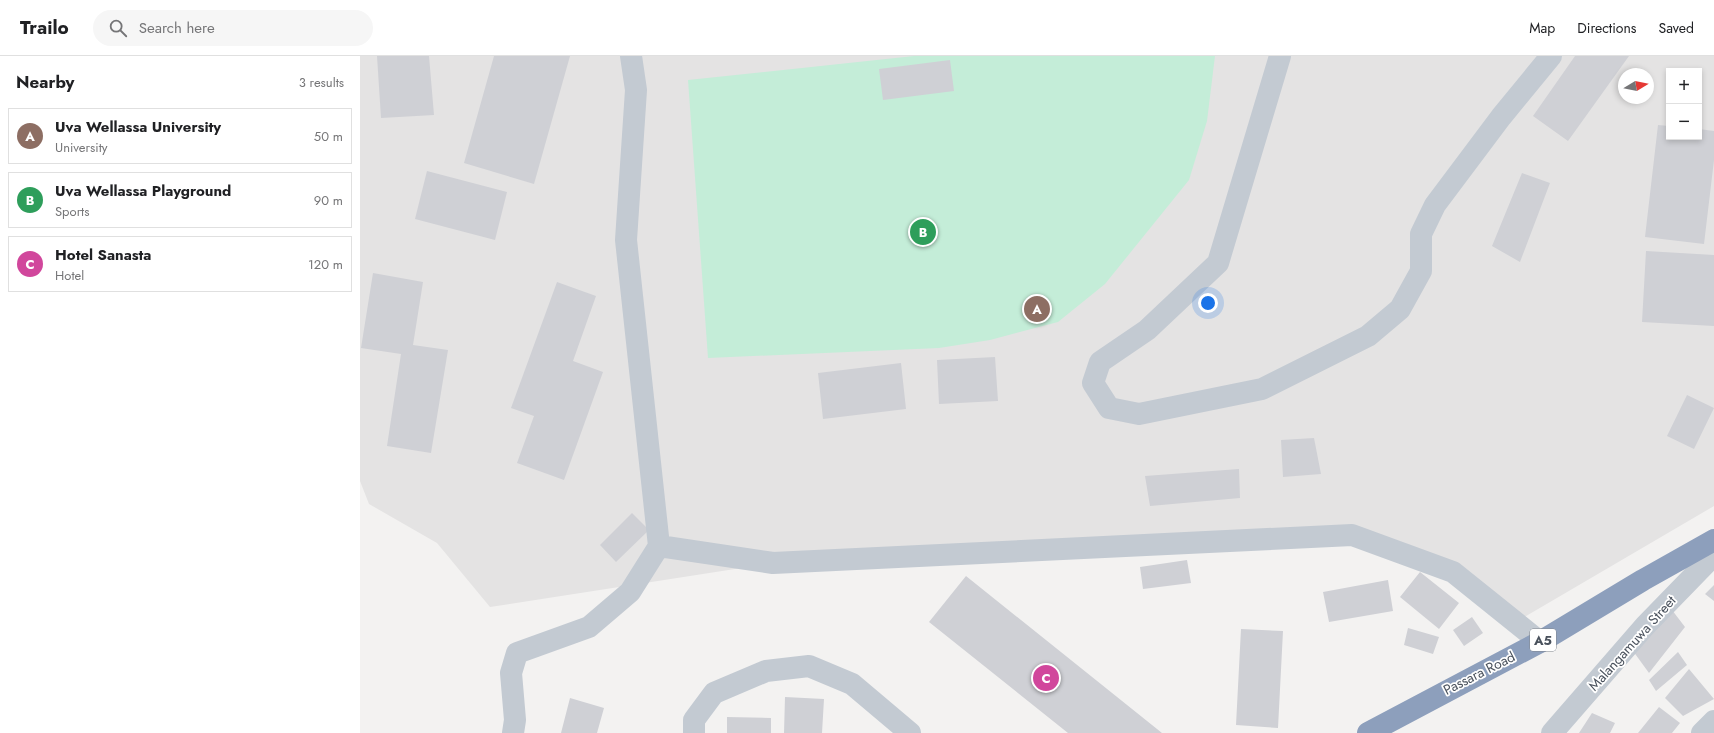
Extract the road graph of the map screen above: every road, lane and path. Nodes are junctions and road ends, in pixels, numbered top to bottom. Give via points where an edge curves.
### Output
1 (630, 56) edge
2 (1280, 56) edge
3 (1551, 56) edge
4 (1714, 540) edge
5 (659, 546) junction
6 (1714, 555) edge
7 (1540, 642) junction
8 (1714, 722) edge
9 (513, 733) edge
10 (694, 733) edge
11 (910, 733) edge
12 (1368, 733) edge
13 (1552, 733) edge
14 (1702, 733) edge

1 - 5 street via 636,90 626,240
2 - 3 street via 1218,263 1147,330 1100,362 1093,383 1109,408 1139,414 1262,389 1368,336 1400,309 1421,271 1421,234 1435,205
4 - 7 highway, Passara Road / A5
5 - 7 street via 773,564 1352,535 1453,572
5 - 9 street via 630,592 589,626 517,653 511,673 515,720
6 - 13 street, Malangamuwa Street via 1645,626
7 - 12 highway, Passara Road / A5
8 - 14 street
10 - 11 street via 694,720 714,693 766,671 809,666 852,684

